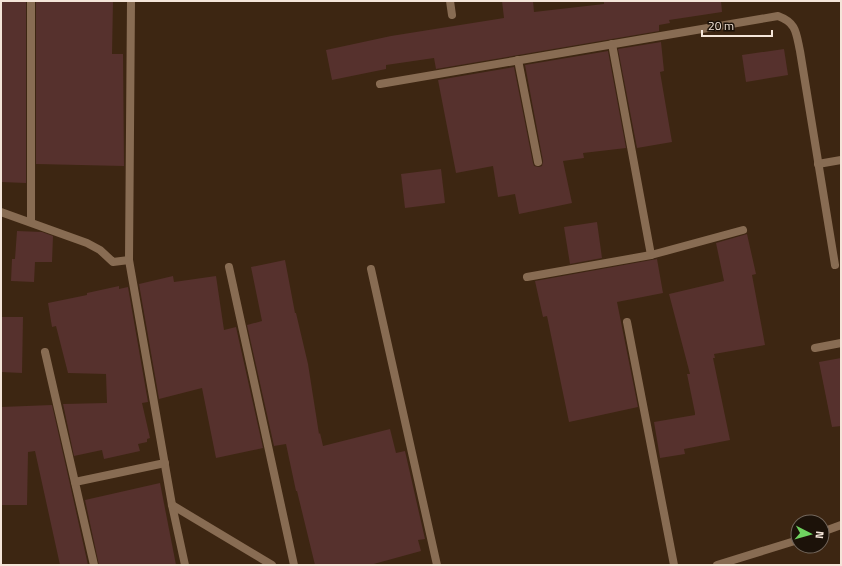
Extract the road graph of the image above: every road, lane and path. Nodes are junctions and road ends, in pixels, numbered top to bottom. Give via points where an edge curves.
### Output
1 (31, 1) edge
2 (131, 1) edge
3 (450, 1) edge
4 (452, 15) dead end
5 (612, 44) junction
6 (518, 60) junction
7 (380, 84) dead end
8 (841, 160) edge
9 (538, 162) dead end
10 (818, 164) junction
11 (1, 212) edge
12 (31, 222) junction
13 (743, 230) dead end
14 (651, 255) junction
15 (130, 260) junction
16 (835, 265) dead end
17 (229, 268) dead end
18 (371, 269) dead end
19 (527, 277) dead end
20 (627, 322) dead end
21 (841, 343) edge
22 (815, 348) dead end
23 (45, 352) dead end
24 (165, 463) junction
25 (75, 482) junction
26 (172, 505) junction
27 (841, 525) edge
28 (830, 529) edge
29 (790, 542) edge
30 (94, 565) edge
31 (185, 565) edge
32 (272, 565) edge
33 (294, 565) edge
34 (437, 565) edge
35 (674, 565) edge
36 (717, 565) edge

1 - 12 street
2 - 15 street
3 - 4 street
5 - 6 street
5 - 10 street via 778,16 788,20 794,28 800,51
5 - 14 street
6 - 7 street
6 - 9 street
8 - 10 street
10 - 16 street
11 - 12 street
12 - 15 street via 87,243 100,250 113,262
13 - 14 street
14 - 19 street
15 - 24 street
17 - 33 street
18 - 34 street
20 - 35 street
21 - 22 street
23 - 25 street
24 - 25 street
24 - 26 street
25 - 30 street
26 - 31 street
26 - 32 street
27 - 28 street
29 - 36 street

